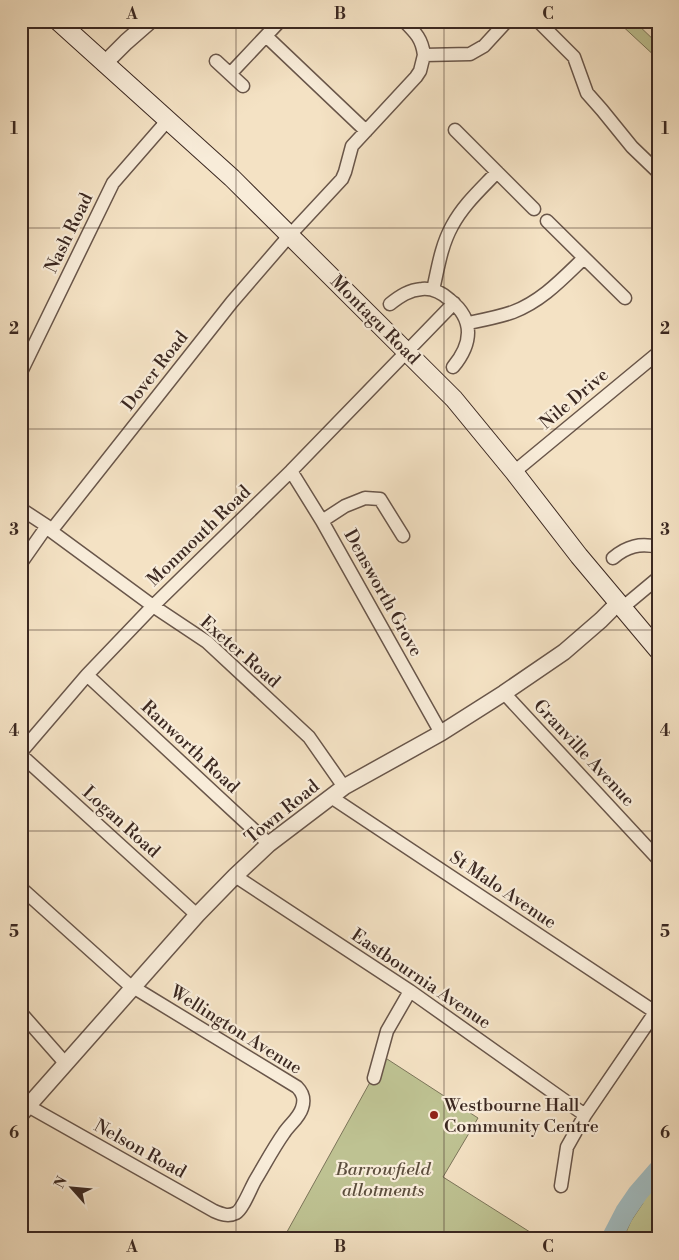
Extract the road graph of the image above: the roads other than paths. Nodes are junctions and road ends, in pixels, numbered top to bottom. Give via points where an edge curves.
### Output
1 (24, 21) edge
2 (58, 21) edge
3 (150, 21) edge
4 (404, 21) edge
5 (507, 21) edge
6 (538, 21) edge
7 (278, 23) dead end
8 (21, 24) edge
9 (266, 36) junction
10 (424, 55) junction
11 (216, 62) dead end
12 (104, 64) junction
13 (230, 74) junction
14 (243, 86) dead end
15 (167, 121) junction
16 (366, 130) junction
17 (455, 130) dead end
18 (497, 172) junction
19 (658, 172) edge
20 (534, 209) dead end
21 (547, 221) dead end
22 (289, 236) junction
23 (584, 258) junction
24 (433, 290) junction
25 (625, 298) dead end
26 (454, 303) junction
27 (390, 304) dead end
28 (468, 323) junction
29 (406, 351) junction
30 (658, 353) edge
31 (453, 368) dead end
32 (21, 372) edge
33 (292, 471) junction
34 (514, 472) junction
35 (21, 509) edge
36 (322, 521) junction
37 (49, 528) junction
38 (403, 536) dead end
39 (658, 546) edge
40 (613, 558) dead end
41 (21, 563) edge
42 (658, 578) edge
43 (620, 605) junction
44 (152, 606) junction
45 (658, 650) edge
46 (87, 675) junction
47 (504, 693) junction
48 (441, 733) junction
49 (21, 754) edge
50 (344, 787) junction
51 (331, 797) junction
52 (269, 844) junction
53 (658, 858) edge
54 (235, 876) junction
55 (21, 888) edge
56 (197, 915) junction
57 (134, 988) junction
58 (410, 991) junction
59 (656, 1010) edge
60 (21, 1013) edge
61 (66, 1064) junction
62 (374, 1078) dead end
63 (25, 1110) edge
64 (585, 1115) junction
65 (561, 1186) dead end
66 (237, 1212) joint

1 - 8 street
2 - 12 main road, Montagu Road
3 - 12 street
4 - 10 street via 421,40
5 - 10 street via 484,46 470,54
6 - 19 street via 574,57 587,93 632,147
7 - 9 street
9 - 13 street
9 - 16 street
10 - 16 street, Dover Road via 416,77
11 - 13 street
12 - 15 main road, Montagu Road
13 - 14 street
15 - 22 main road, Montagu Road via 232,178
15 - 32 street, Nash Road via 113,183
16 - 22 street, Dover Road via 352,146 344,176
17 - 18 street
18 - 20 street
18 - 24 street via 468,202 451,227 440,256
21 - 23 street
22 - 29 main road, Montagu Road
22 - 37 street, Dover Road
23 - 25 street
23 - 28 street via 538,300 513,312
24 - 26 street
24 - 27 street via 407,292
26 - 28 street
26 - 29 street, Monmouth Road
28 - 31 street via 464,350
29 - 33 street, Monmouth Road
29 - 34 main road, Montagu Road via 454,399
30 - 34 street, Nile Drive
33 - 36 street, Densworth Grove
33 - 44 street, Monmouth Road
34 - 43 main road, Montagu Road
35 - 37 street, Exeter Road
36 - 38 street via 365,498 380,499
36 - 48 street, Densworth Grove
37 - 41 street, Dover Road
37 - 44 street, Exeter Road
39 - 40 street via 640,544
42 - 43 street
43 - 45 main road, Montagu Road
43 - 47 street, Town Road via 564,652
44 - 46 street, Monmouth Road
44 - 50 street, Exeter Road via 207,642 309,737
46 - 49 street, Monmouth Road
46 - 52 street, Ranworth Road
47 - 48 street, Town Road
47 - 53 street, Granville Avenue
48 - 50 street, Town Road
49 - 56 street, Logan Road
50 - 51 street, Town Road
51 - 52 street, Town Road
51 - 59 street, St Malo Avenue
52 - 54 street, Town Road
54 - 56 street, Town Road
54 - 58 street, Eastbournia Avenue
55 - 57 street
56 - 57 street, Town Road
57 - 61 street, Town Road
57 - 66 street, Wellington Avenue via 297,1087 303,1095 304,1102 298,1116 284,1132
58 - 62 street via 387,1031
58 - 64 street, Eastbournia Avenue
59 - 64 street
60 - 61 street
61 - 63 street, Town Road
63 - 66 street, Nelson Road via 214,1211 223,1215
64 - 65 street via 567,1147

